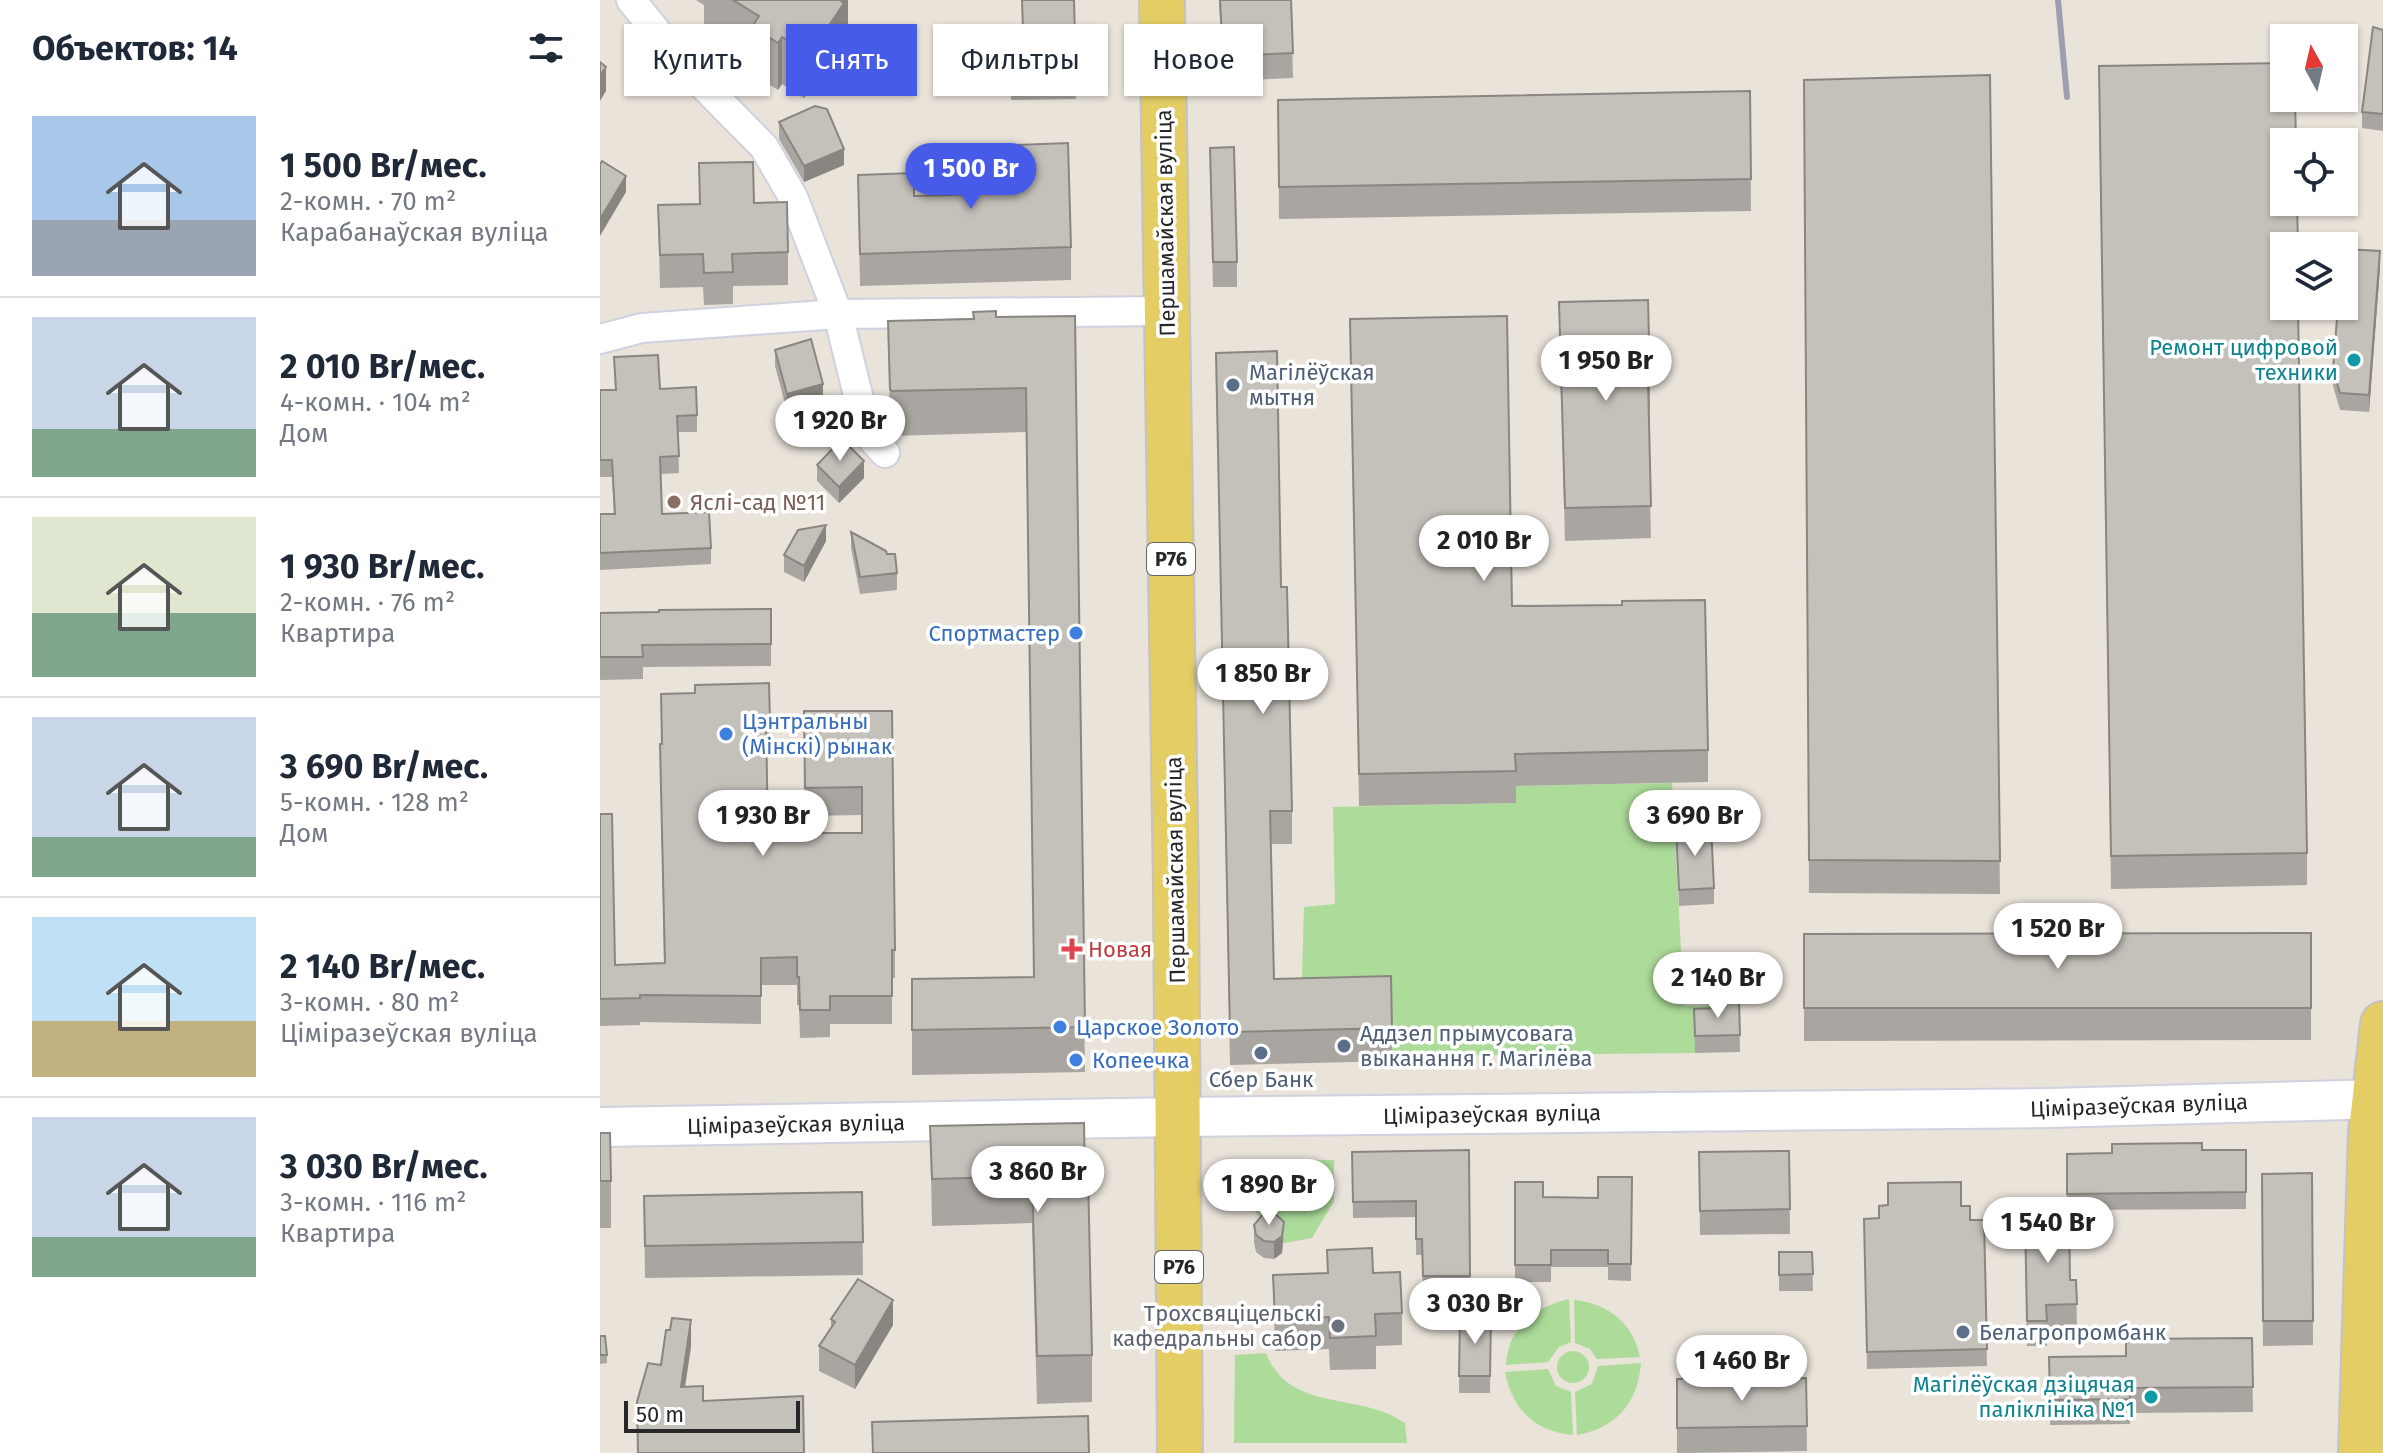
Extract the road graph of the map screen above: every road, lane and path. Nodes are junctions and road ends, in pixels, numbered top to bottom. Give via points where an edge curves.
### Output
1 (631, 0) edge
2 (1162, 0) edge
3 (1167, 311) junction
4 (838, 314) junction
5 (600, 339) edge
6 (885, 453) dead end
7 (2383, 1024) edge
8 (2380, 1099) edge
9 (1178, 1117) junction
10 (600, 1127) edge
11 (1180, 1453) edge
12 (2361, 1453) edge

1 - 4 street via 686,68 764,147 793,197
2 - 3 main road, Першамайская вуліца / Р76
3 - 4 street
3 - 9 main road, Першамайская вуліца / Р76
4 - 5 street via 642,328
4 - 6 street via 859,399 873,440
7 - 8 main road
8 - 9 main road, Ціміразеўская вуліца via 2050,1108
8 - 12 main road via 2371,1132
9 - 10 main road, Ціміразеўская вуліца
9 - 11 main road, Першамайская вуліца / Р76

